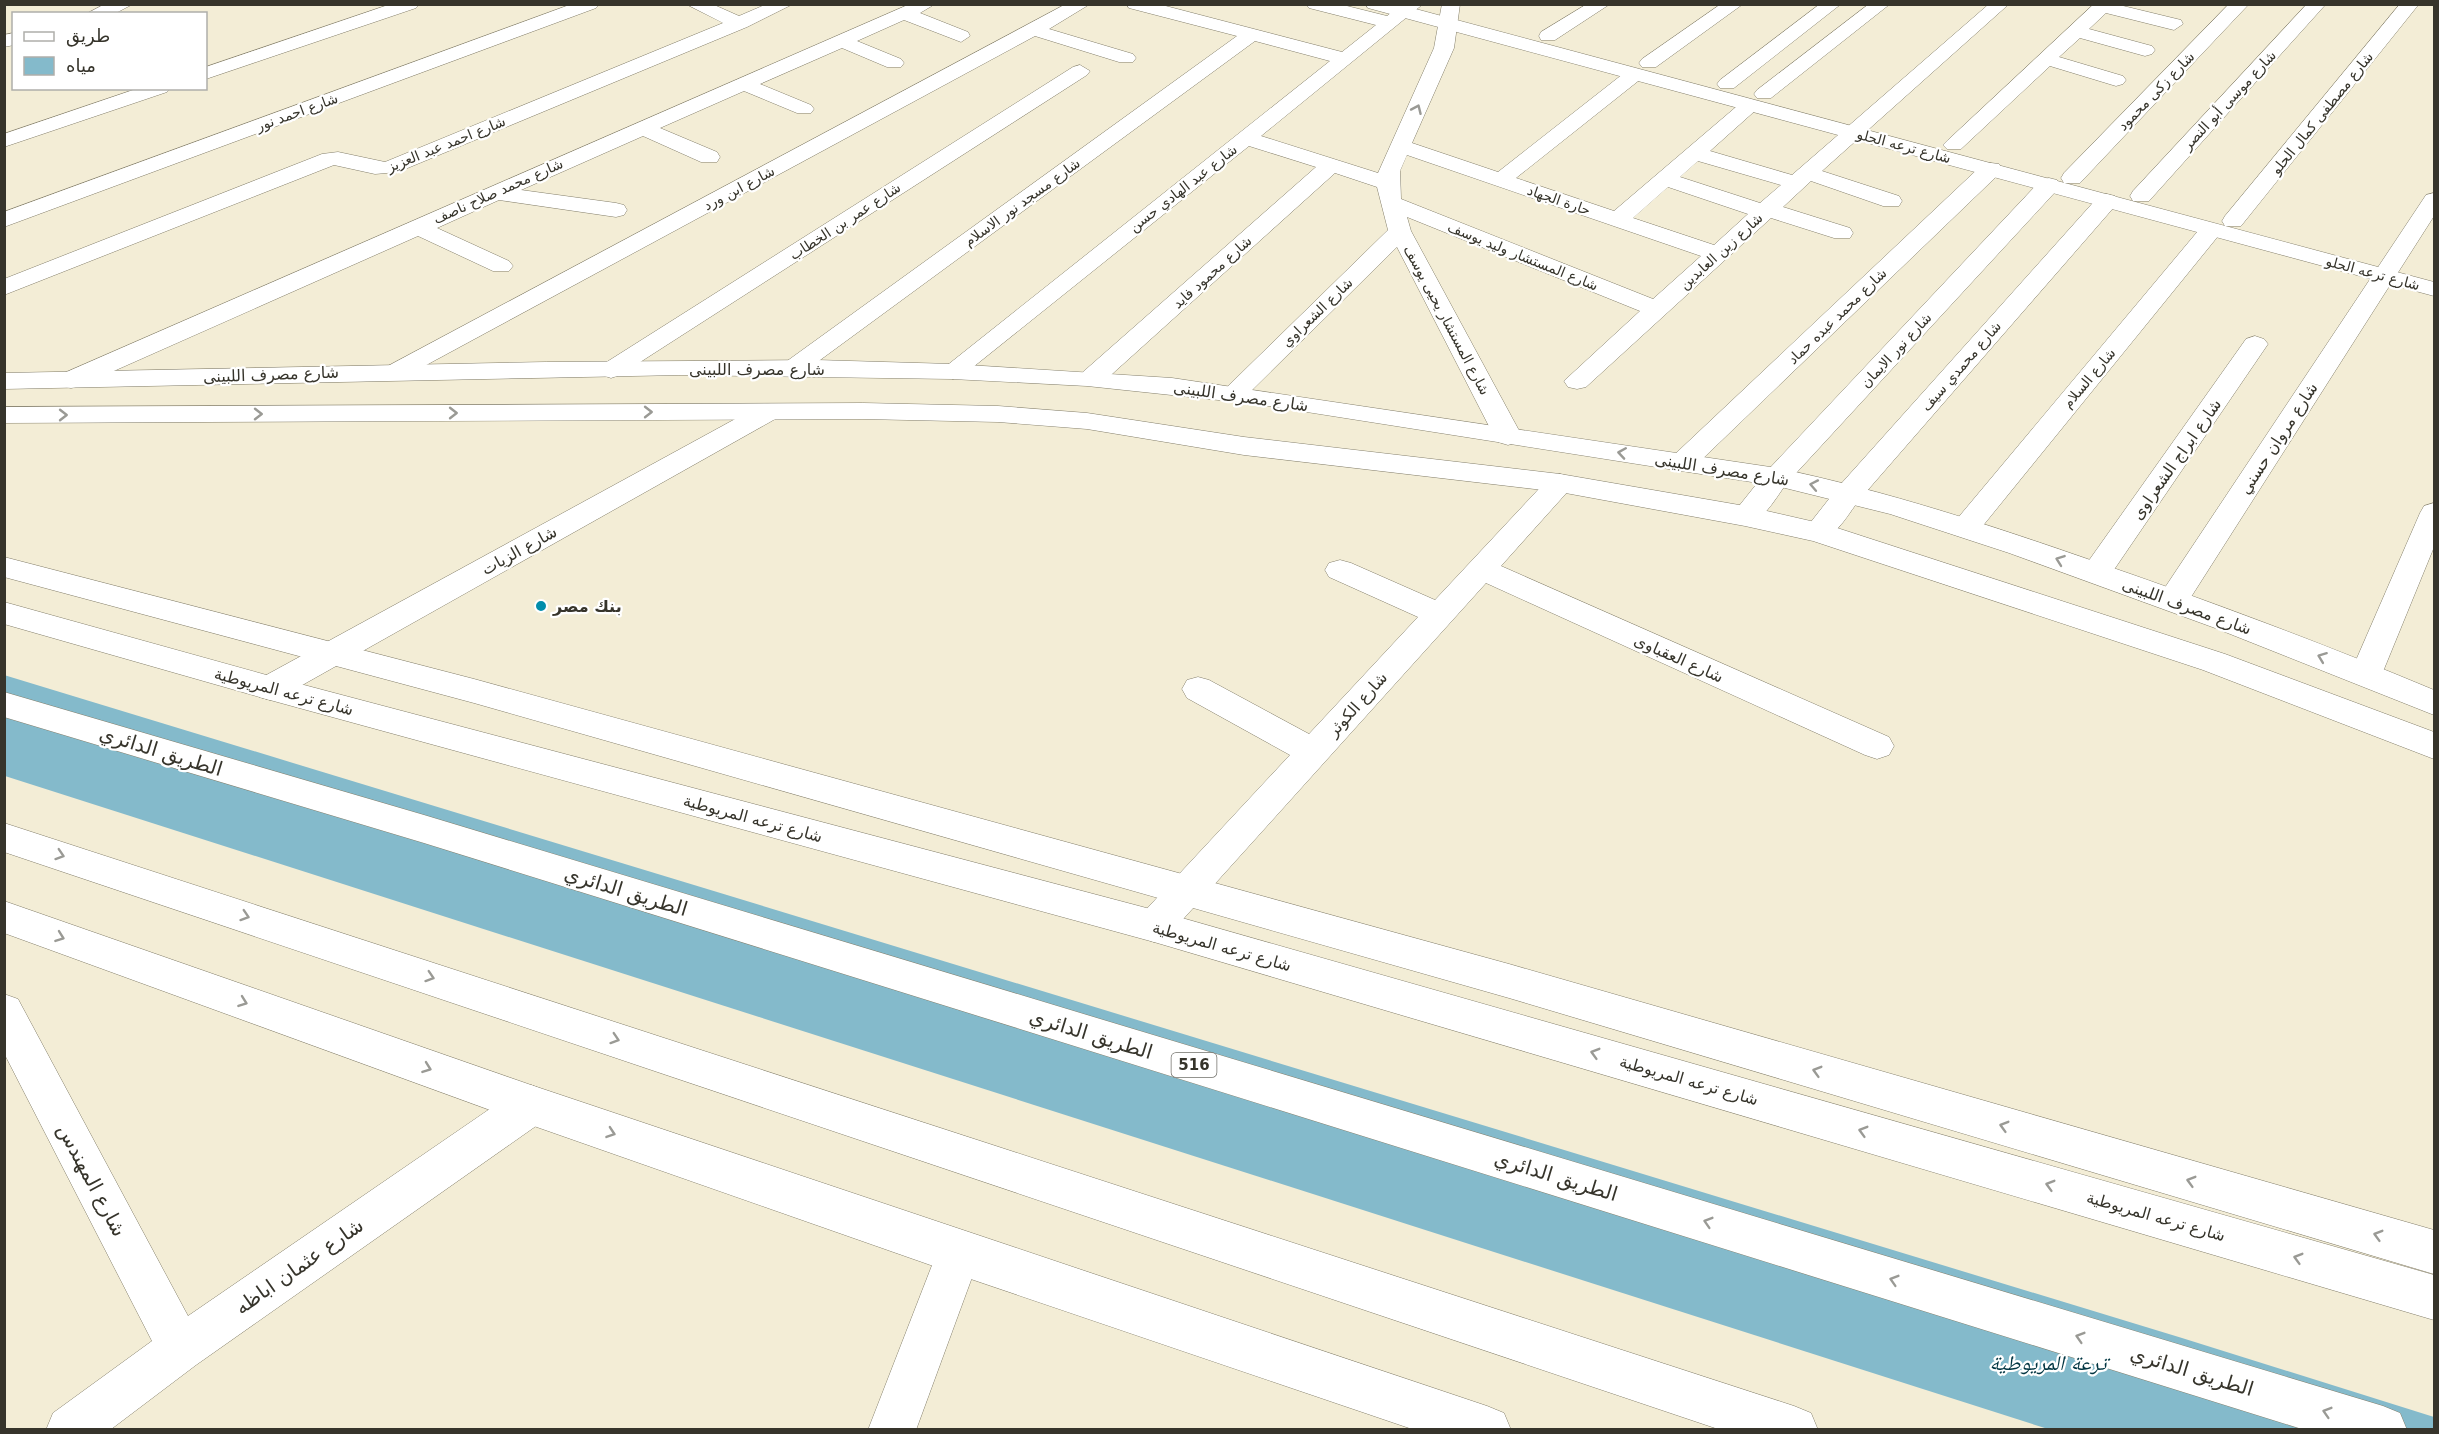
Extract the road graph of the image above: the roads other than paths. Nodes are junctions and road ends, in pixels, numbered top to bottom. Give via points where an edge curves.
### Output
1 (124, 4) edge
2 (410, 4) edge
3 (590, 4) edge
4 (695, 4) edge
5 (784, 4) edge
6 (926, 4) edge
7 (1081, 4) edge
8 (1135, 4) edge
9 (1315, 4) edge
10 (1374, 4) edge
11 (1601, 4) edge
12 (1734, 4) edge
13 (1832, 4) edge
14 (1881, 4) edge
15 (2000, 4) edge
16 (2240, 4) edge
17 (2318, 4) edge
18 (2410, 4) edge
19 (2103, 6) edge
20 (1180, 9) edge
21 (1445, 11) edge
22 (101, 12) edge
23 (1403, 13) edge
24 (905, 14) junction
25 (740, 23) junction
26 (2174, 24) dead end
27 (1034, 30) junction
28 (2076, 31) junction
29 (1251, 35) junction
30 (961, 36) dead end
31 (1548, 36) junction
32 (841, 41) junction
33 (2145, 50) dead end
34 (1126, 57) dead end
35 (1345, 59) junction
36 (2046, 59) junction
37 (894, 63) dead end
38 (1642, 69) junction
39 (1080, 71) dead end
40 (207, 73) edge
41 (2116, 80) dead end
42 (743, 84) junction
43 (1727, 84) junction
44 (154, 90) edge
45 (1757, 99) junction
46 (804, 109) dead end
47 (1859, 126) junction
48 (642, 128) junction
49 (1246, 138) junction
50 (4, 141) edge
51 (1954, 145) junction
52 (1400, 146) junction
53 (1694, 153) junction
54 (709, 157) dead end
55 (1332, 165) junction
56 (1991, 169) junction
57 (1801, 178) junction
58 (1665, 179) junction
59 (1501, 180) junction
60 (2061, 182) junction
61 (495, 193) junction
62 (1389, 193) junction
63 (2141, 196) junction
64 (2434, 200) edge
65 (1891, 201) dead end
66 (2107, 201) junction
67 (616, 210) dead end
68 (1765, 211) junction
69 (4, 220) edge
70 (1617, 220) junction
71 (2222, 225) junction
72 (417, 227) junction
73 (1400, 231) junction
74 (1842, 233) dead end
75 (1717, 254) junction
76 (501, 266) dead end
77 (2387, 269) junction
78 (2434, 274) edge
79 (4, 288) edge
80 (2434, 289) edge
81 (1656, 309) junction
82 (2255, 344) dead end
83 (792, 369) junction
84 (611, 370) junction
85 (397, 371) junction
86 (953, 371) junction
87 (1092, 378) junction
88 (71, 380) junction
89 (4, 381) edge
90 (1577, 381) dead end
91 (1234, 393) junction
92 (768, 412) junction
93 (4, 415) edge
94 (1508, 436) junction
95 (1683, 462) junction
96 (1777, 477) junction
97 (1560, 483) junction
98 (1850, 492) junction
99 (2434, 513) edge
100 (1745, 516) junction
101 (1967, 526) junction
102 (1818, 532) junction
103 (4, 567) edge
104 (1481, 569) junction
105 (1340, 570) dead end
106 (2096, 573) junction
107 (2173, 600) junction
108 (4, 613) edge
109 (1439, 614) junction
110 (329, 655) junction
111 (2366, 674) junction
112 (270, 688) junction
113 (1198, 689) dead end
114 (2434, 703) edge
115 (4, 704) edge
116 (1878, 746) dead end
117 (2434, 746) edge
118 (1314, 752) junction
119 (4, 837) edge
120 (1186, 891) junction
121 (4, 917) edge
122 (1154, 926) junction
123 (4, 1012) edge
124 (531, 1105) junction
125 (2434, 1252) edge
126 (959, 1254) junction
127 (2434, 1298) edge
128 (180, 1349) junction
129 (70, 1430) edge
130 (892, 1430) edge
131 (1487, 1430) edge
132 (1794, 1430) edge
133 (2383, 1430) edge

1 - 22 main road
2 - 40 main road
3 - 69 main road, شارع احمد نور
4 - 25 main road
5 - 25 main road, شارع احمد عبد العزيز
6 - 24 main road, شارع محمد صلاح ناصف
7 - 27 main road, شارع ابن ورد
8 - 20 main road
9 - 23 main road
10 - 23 main road, شارع ترعه الحلو
11 - 31 main road
12 - 38 main road
13 - 43 main road
14 - 45 main road
15 - 47 main road, شارع زين العابدين
16 - 60 main road, شارع زكى محمود
17 - 63 main road, شارع موسى أبو النصر
18 - 71 main road, شارع مصطفى كمال الحلو
19 - 26 main road
19 - 28 main road
20 - 29 main road
21 - 23 main road, شارع ترعه الحلو
21 - 31 main road, شارع ترعه الحلو
21 - 38 main road, شارع ترعه الحلو
52 -> 21 main road via 1444,48
23 - 35 main road, شارع عبد الهادي حسن
24 - 30 main road
24 - 32 main road, شارع محمد صلاح ناصف
25 - 79 main road, شارع احمد عبد العزيز via 390,167 374,170 346,157 330,159
27 - 34 main road
27 - 85 main road, شارع ابن ورد
28 - 33 main road
28 - 36 main road
29 - 35 main road
29 - 83 main road, شارع مسجد نور الاسلام
31 - 38 main road, شارع ترعه الحلو
32 - 37 main road
32 - 42 main road, شارع محمد صلاح ناصف
35 - 49 main road, شارع عبد الهادي حسن
36 - 41 main road
36 - 51 main road
38 - 43 main road, شارع ترعه الحلو
38 - 45 main road, شارع ترعه الحلو
38 - 59 main road
39 - 84 main road, شارع عمر بن الخطاب
42 - 46 main road
42 - 48 main road, شارع محمد صلاح ناصف
43 - 45 main road, شارع ترعه الحلو
44 - 50 main road
45 - 47 main road, شارع ترعه الحلو
45 - 53 main road
47 - 51 main road, شارع ترعه الحلو
47 - 56 main road, شارع ترعه الحلو
47 - 57 main road, شارع زين العابدين
48 - 54 main road
48 - 61 main road, شارع محمد صلاح ناصف
49 - 55 main road, شارع المستشار وليد يوسف
49 - 86 main road, شارع عبد الهادي حسن
51 - 60 main road, شارع ترعه الحلو
52 - 59 main road, حارة الجهاد
52 - 62 main road via 1389,171
53 - 57 main road
53 - 58 main road
55 - 62 main road, شارع المستشار وليد يوسف
55 - 87 main road, شارع محمود فايد
56 - 60 main road, شارع ترعه الحلو
56 - 95 main road, شارع محمد عبده حماد
57 - 65 main road
57 - 68 main road, شارع زين العابدين
58 - 68 main road
58 - 70 main road
59 - 70 main road, حارة الجهاد
60 - 63 main road, شارع ترعه الحلو
60 - 66 main road, شارع ترعه الحلو
60 - 96 main road, شارع نور الايمان
61 - 67 main road
61 - 72 main road, شارع محمد صلاح ناصف
62 - 73 main road, شارع المستشار يحيى يوسف
62 - 81 main road, شارع المستشار وليد يوسف
63 - 71 main road, شارع ترعه الحلو
64 - 77 main road, شارع مروان حسني
66 - 71 main road, شارع ترعه الحلو
66 - 98 main road, شارع محمدي سيف
68 - 74 main road
68 - 75 main road, شارع زين العابدين
70 - 75 main road, حارة الجهاد
71 - 77 main road, شارع ترعه الحلو
71 - 101 main road, شارع السلام
72 - 76 main road
72 - 88 main road, شارع محمد صلاح ناصف
73 - 91 main road, شارع الشعراوي
73 - 94 main road, شارع المستشار يحيى يوسف
75 - 81 main road, شارع زين العابدين
77 - 78 main road, شارع ترعه الحلو
77 - 80 main road, شارع ترعه الحلو
77 - 107 main road, شارع مروان حسني
81 - 90 main road, شارع زين العابدين
82 - 106 main road, شارع ابراج الشعراوى
83 - 84 main road, شارع مصرف اللبينى
83 - 86 main road, شارع مصرف اللبينى
84 - 85 main road, شارع مصرف اللبينى
85 - 88 main road, شارع مصرف اللبينى
86 - 87 main road, شارع مصرف اللبينى
87 - 91 main road, شارع مصرف اللبينى
88 - 89 main road, شارع مصرف اللبينى
91 - 94 main road, شارع مصرف اللبينى
93 -> 92 main road
92 - 97 main road via 998,414 1087,421 1244,446
92 - 110 main road, شارع الزيات
95 -> 94 main road, شارع مصرف اللبينى
95 - 96 main road, شارع مصرف اللبينى
98 -> 96 main road, شارع مصرف اللبينى
96 - 100 main road, شارع نور الايمان
97 - 100 main road
97 - 104 main road, شارع الكوثر
98 - 101 main road, شارع مصرف اللبينى
98 - 102 main road, شارع محمدي سيف
99 - 111 main road
100 - 102 main road
106 -> 101 main road, شارع مصرف اللبينى
102 - 117 main road via 2214,662
103 - 110 main road
104 - 109 main road, شارع الكوثر
104 - 116 main road, شارع العقباوى
105 - 109 main road
106 - 107 main road, شارع مصرف اللبينى
111 -> 107 main road, شارع مصرف اللبينى
108 - 112 main road, شارع ترعه المريوطية
109 - 118 main road, شارع الكوثر
110 - 112 main road, شارع الزيات
110 - 120 main road via 474,691
111 - 114 main road, شارع مصرف اللبينى
112 - 122 main road, شارع ترعه المريوطية
113 - 118 main road
133 -> 115 main road, الطريق الدائري / 516 via 447,836
118 - 120 main road, شارع الكوثر
119 -> 132 main road
120 - 122 main road, شارع الكوثر
125 -> 120 main road via 1544,991
121 -> 124 main road
127 -> 122 main road, شارع ترعه المريوطية
123 - 128 main road, شارع المهندس
124 -> 126 main road
124 - 128 main road, شارع عثمان اباظه
126 - 130 main road
126 - 131 main road
128 - 129 main road, شارع عثمان اباظه

